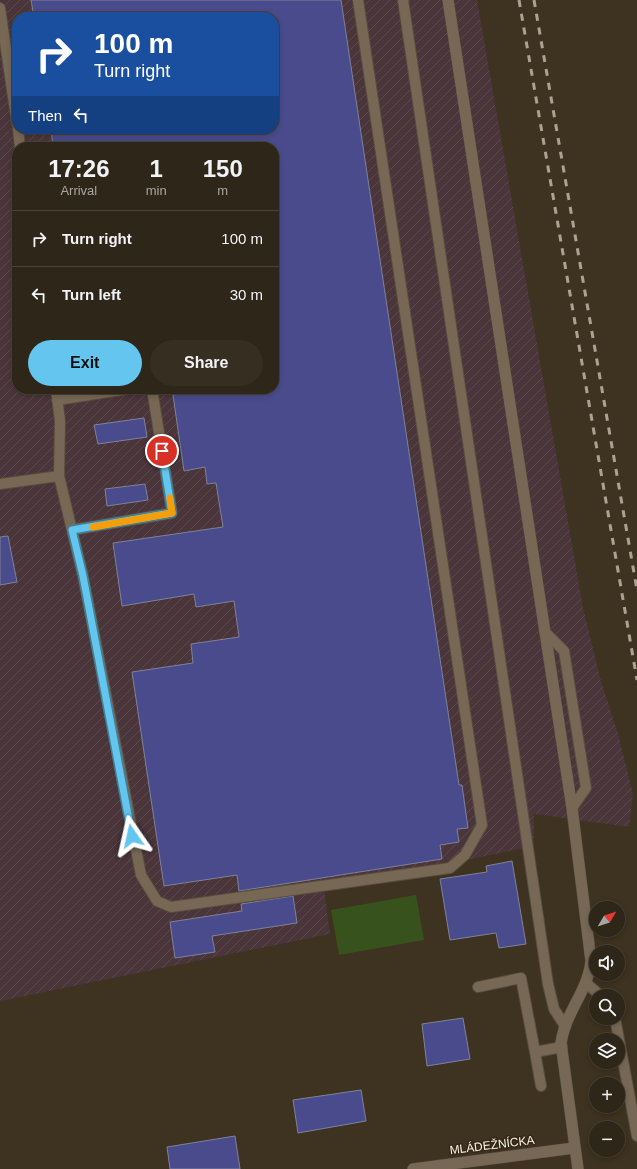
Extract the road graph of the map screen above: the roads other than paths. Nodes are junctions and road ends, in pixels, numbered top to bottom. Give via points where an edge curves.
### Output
1 (358, 0) edge
2 (403, 0) edge
3 (448, 0) edge
4 (0, 8) edge
5 (12, 90) edge
6 (56, 394) edge
7 (96, 394) edge
8 (153, 394) edge
9 (57, 400) junction
10 (59, 476) junction
11 (0, 484) edge
12 (72, 530) junction
13 (545, 632) junction
14 (572, 808) junction
15 (586, 983) junction
16 (478, 987) dead end
17 (593, 989) edge
18 (616, 1025) edge
19 (565, 1026) junction
20 (562, 1047) junction
21 (535, 1052) junction
22 (541, 1086) dead end
23 (637, 1136) edge
24 (574, 1148) junction
25 (413, 1169) edge
26 (578, 1169) edge

1 - 12 lane via 482,825 465,855 450,868 172,907 157,901 141,875
2 - 19 lane via 548,984 554,1009
3 - 13 street
4 - 5 lane
6 - 9 lane
7 - 9 lane
8 - 12 lane via 172,513
9 - 10 lane via 60,421
10 - 11 lane
10 - 12 lane
13 - 14 street
13 - 14 lane via 564,651 586,788
14 - 15 street via 591,961
15 - 17 lane
15 - 19 street
16 - 21 lane via 521,978
18 - 23 lane
19 - 20 street
20 - 21 lane
20 - 24 street
21 - 22 lane
24 - 25 street, MLÁDEŽNÍCKA
24 - 26 street

